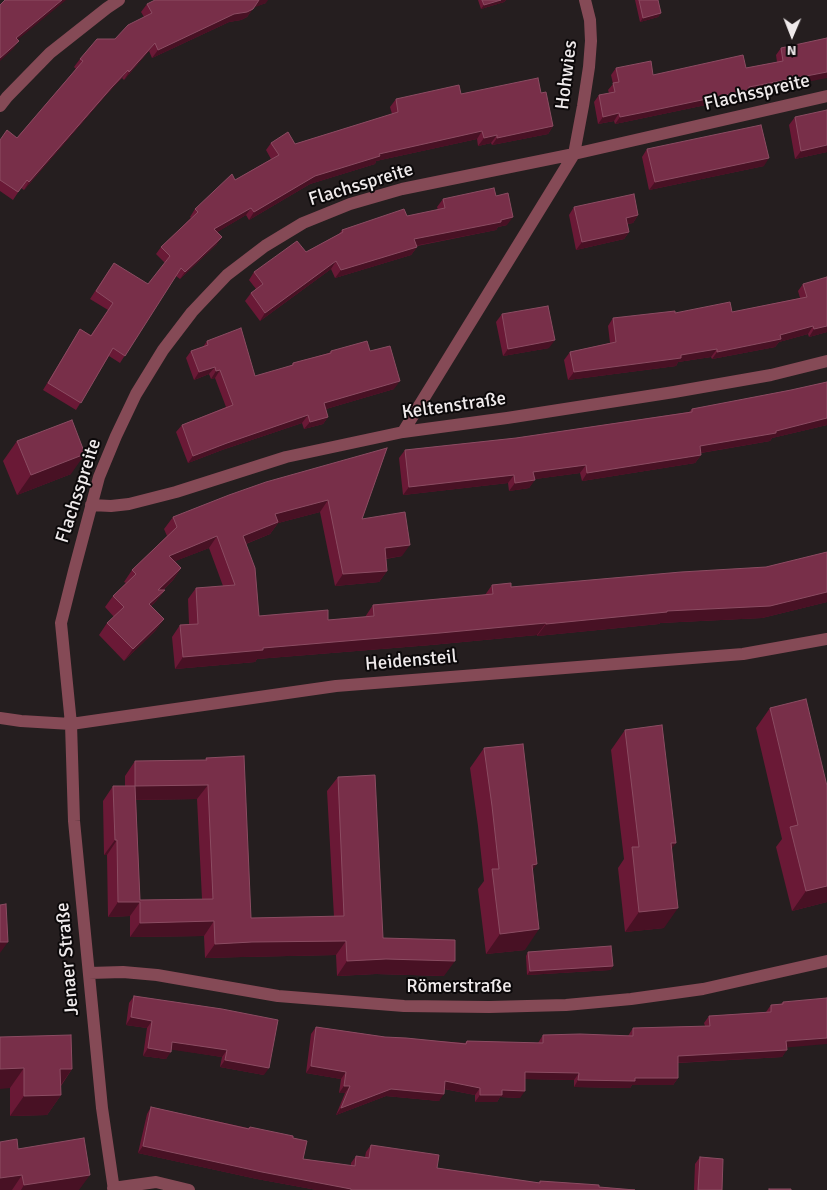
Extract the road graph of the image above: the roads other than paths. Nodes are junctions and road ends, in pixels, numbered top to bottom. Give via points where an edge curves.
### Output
1 (119, 0) edge
2 (585, 0) edge
3 (827, 96) edge
4 (0, 106) edge
5 (574, 154) junction
6 (827, 361) edge
7 (403, 432) junction
8 (91, 505) junction
9 (827, 639) edge
10 (0, 718) edge
11 (71, 724) junction
12 (827, 961) edge
13 (89, 973) junction
14 (113, 1189) edge
15 (189, 1190) edge

1 - 4 street via 50,53
2 - 5 street, Hohwies via 590,20 589,67
3 - 5 street, Flachsspreite
5 - 7 street
5 - 8 street, Flachsspreite via 402,189 350,204 303,222 265,246 227,275 192,312 163,350 136,394 116,436
6 - 7 street, Keltenstraße via 771,375 674,392
7 - 8 street, Keltenstraße via 286,457 129,504
8 - 11 street, Flachsspreite via 61,623
9 - 11 street, Heidensteil via 743,654 336,686
10 - 11 street, Heidensteil
11 - 13 street, Jenaer Straße via 74,821
12 - 13 street, Römerstraße via 703,989 631,999 489,1007 404,1006 278,996 156,975
13 - 14 street, Jenaer Straße
14 - 15 street via 156,1182

